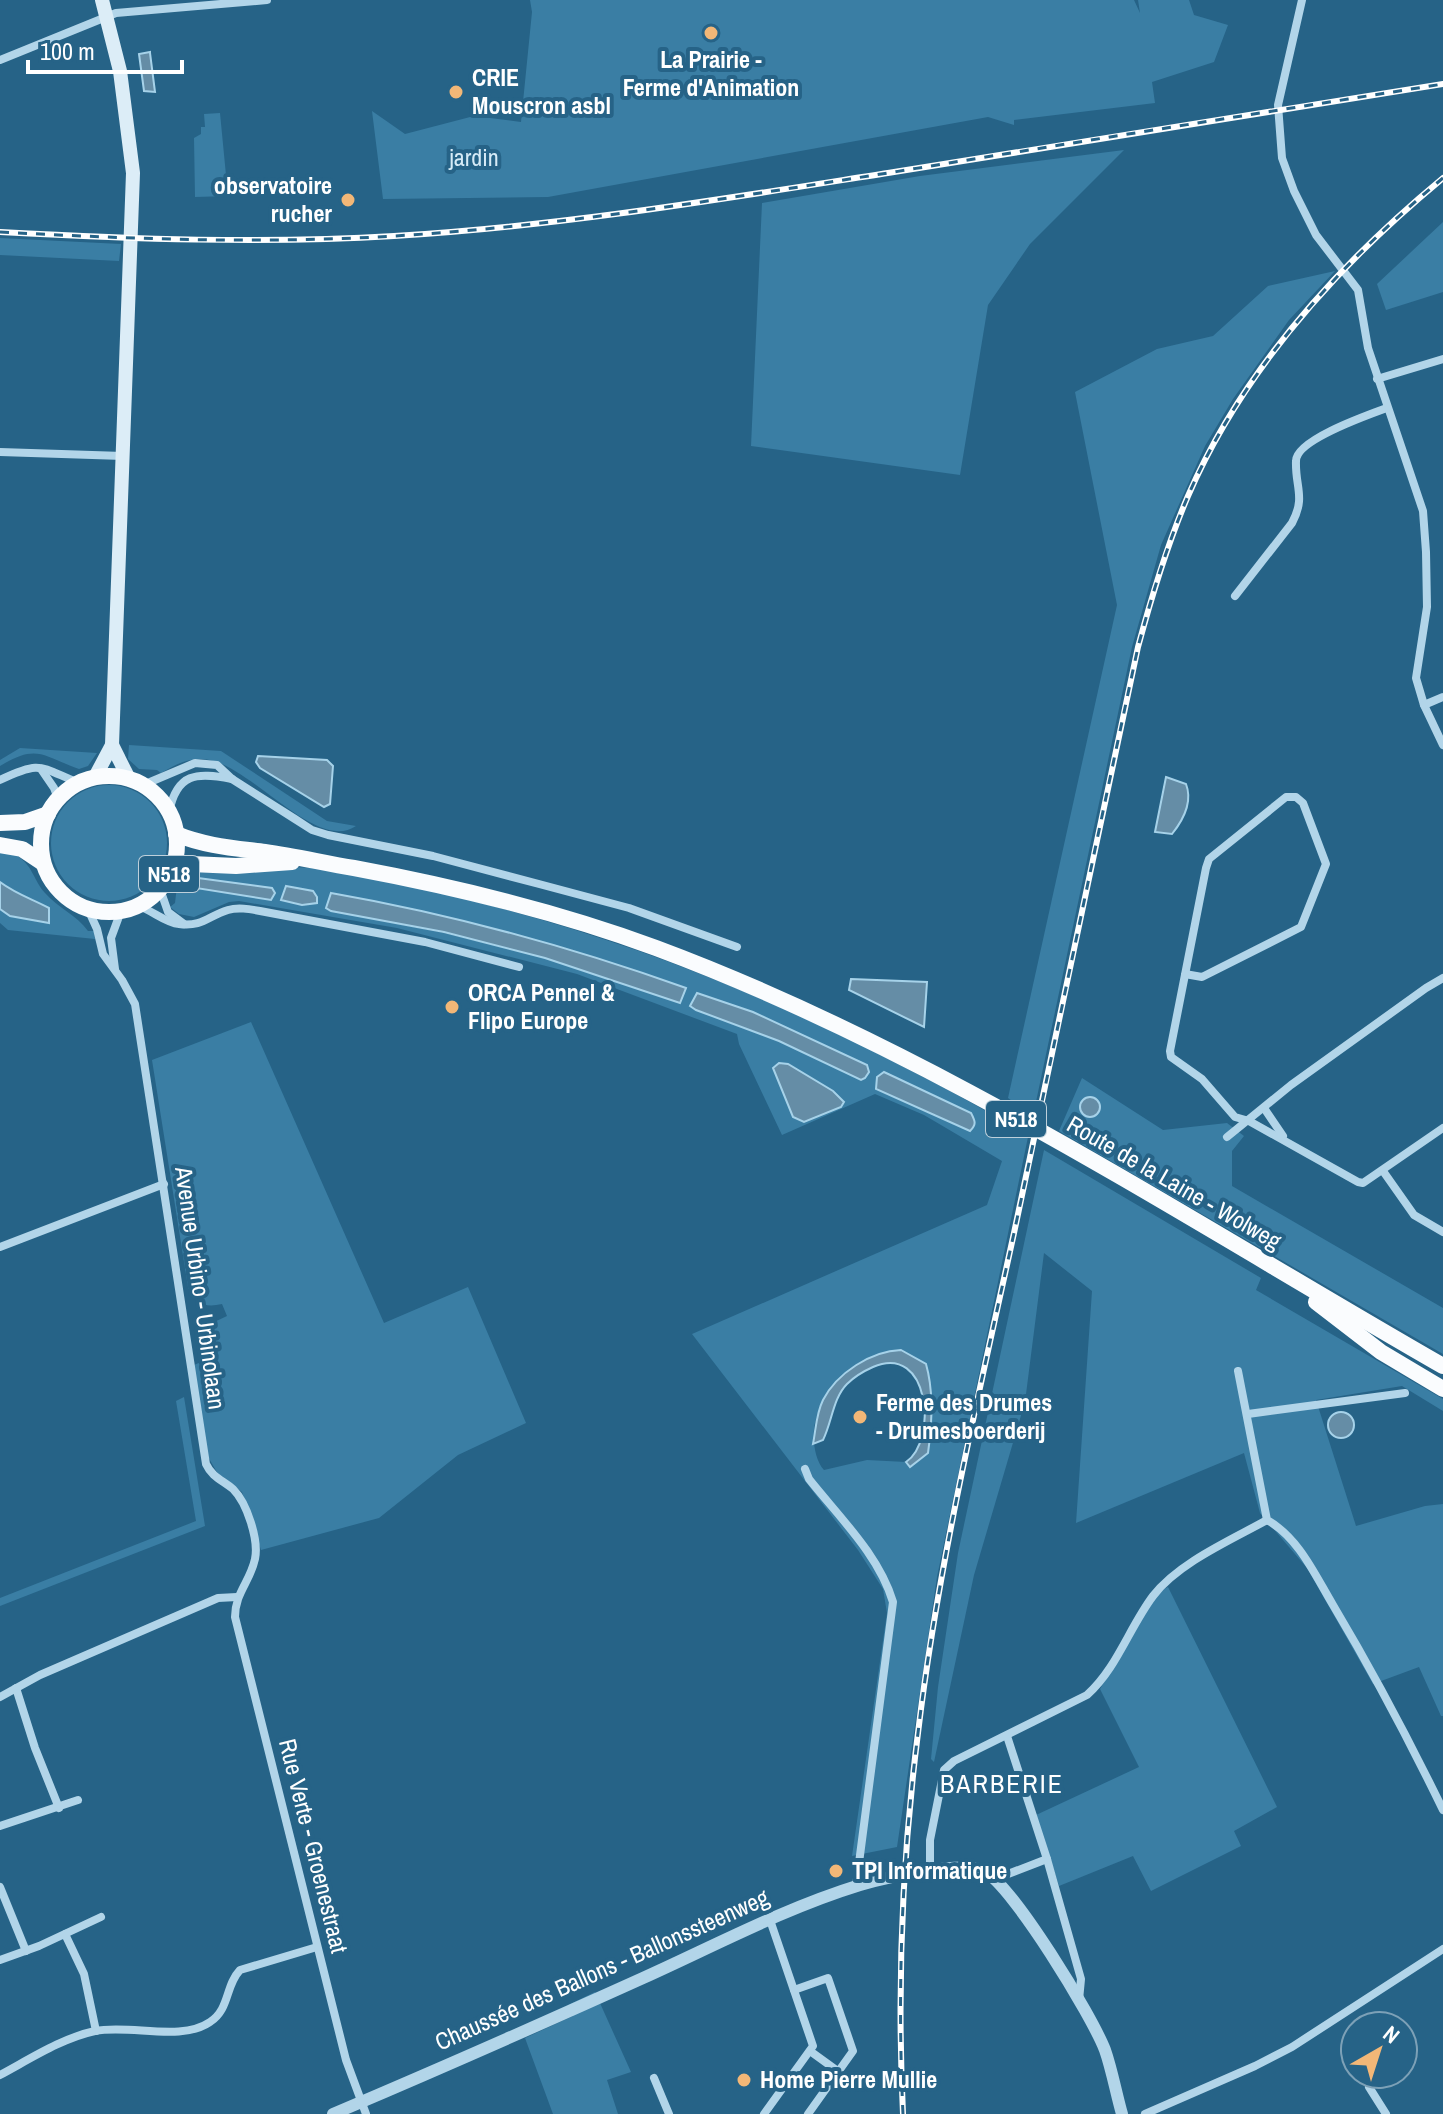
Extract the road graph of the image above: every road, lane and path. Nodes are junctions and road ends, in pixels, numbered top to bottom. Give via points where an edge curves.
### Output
1 (102, 0) edge
2 (267, 0) edge
3 (1302, 0) edge
4 (106, 18) junction
5 (0, 60) edge
6 (1443, 359) edge
7 (1377, 379) junction
8 (1387, 408) junction
9 (0, 452) edge
10 (123, 456) junction
11 (1235, 596) dead end
12 (1443, 697) edge
13 (1424, 705) junction
14 (112, 745) junction
15 (1443, 745) edge
16 (41, 769) junction
17 (232, 779) junction
18 (0, 780) edge
19 (87, 780) junction
20 (136, 782) junction
21 (58, 799) junction
22 (169, 812) junction
23 (48, 814) junction
24 (0, 823) edge
25 (176, 834) junction
26 (0, 845) edge
27 (308, 860) junction
28 (43, 863) junction
29 (171, 870) junction
30 (160, 889) junction
31 (130, 908) junction
32 (88, 909) junction
33 (185, 924) junction
34 (737, 947) dead end
35 (519, 967) dead end
36 (115, 969) junction
37 (1185, 974) junction
38 (1443, 978) edge
39 (1264, 1108) junction
40 (1249, 1121) junction
41 (1443, 1128) edge
42 (1227, 1137) dead end
43 (1286, 1140) junction
44 (1383, 1171) junction
45 (164, 1184) junction
46 (1443, 1232) edge
47 (0, 1247) edge
48 (1280, 1272) junction
49 (1443, 1366) edge
50 (1238, 1371) dead end
51 (1443, 1389) edge
52 (1405, 1393) dead end
53 (1248, 1414) junction
54 (805, 1469) dead end
55 (1267, 1520) junction
56 (237, 1597) junction
57 (16, 1688) junction
58 (0, 1697) edge
59 (1007, 1736) junction
60 (1440, 1795) edge
61 (78, 1800) dead end
62 (59, 1808) junction
63 (1443, 1810) edge
64 (0, 1826) edge
65 (1047, 1859) junction
66 (930, 1872) junction
67 (995, 1879) junction
68 (856, 1886) junction
69 (0, 1887) edge
70 (101, 1917) dead end
71 (770, 1920) junction
72 (65, 1934) junction
73 (317, 1947) junction
74 (1443, 1949) edge
75 (26, 1951) junction
76 (0, 1960) edge
77 (794, 1990) junction
78 (1079, 2001) junction
79 (96, 2031) junction
80 (810, 2051) junction
81 (839, 2072) junction
82 (0, 2075) edge
83 (654, 2078) dead end
84 (1371, 2090) edge
85 (364, 2108) edge
86 (333, 2114) edge
87 (669, 2114) edge
88 (764, 2114) edge
89 (808, 2114) edge
90 (1122, 2114) edge
91 (1145, 2114) edge
92 (1386, 2114) edge

1 - 4 main road
2 - 4 street
3 - 7 street via 1278,105 1282,158 1316,235 1357,286
4 - 5 street
4 - 10 main road via 120,71 133,173
6 - 7 street
7 - 8 street
8 - 11 street via 1339,427 1299,451 1299,511
8 - 13 street via 1423,511 1427,607 1416,678
9 - 10 street
10 - 14 main road
12 - 13 street
13 - 15 street
14 - 19 main road
14 - 20 main road
16 - 18 street via 27,767
16 - 19 street
16 - 21 street
17 - 20 street via 217,765 195,763
17 - 22 street via 205,775 184,780
17 - 34 street via 312,830 629,908
19 - 20 highway via 112,776
19 - 21 highway
20 - 22 highway, N518
21 - 23 highway
22 - 25 highway, N518
23 - 24 highway
23 - 28 highway via 41,834
25 - 27 highway, N518
25 - 29 highway, N518
26 - 28 highway via 22,849
27 - 29 highway, N518 via 191,864
27 - 48 highway, Route de la Laine - Wolweg / N518 via 527,908 654,947 744,983 824,1017 970,1093
28 - 32 highway via 57,888
29 - 30 highway, N518
30 - 31 highway, N518
30 - 33 street via 168,912
31 - 32 highway, N518
31 - 33 street
31 - 36 street, Avenue Urbino - Urbinolaan via 111,938
32 - 36 street, Avenue Urbino - Urbinolaan via 103,954
33 - 35 street via 241,908 425,942
36 - 45 street, Avenue Urbino - Urbinolaan via 135,1004
37 - 37 street via 1202,977 1301,927 1326,864 1296,797 1286,797 1209,859
37 - 40 street via 1171,1057 1202,1079 1235,1117
38 - 39 street
39 - 40 street
39 - 43 street
40 - 42 street
40 - 43 street
41 - 44 street
43 - 44 street via 1358,1182
44 - 46 street via 1414,1215
45 - 47 street
45 - 56 street, Avenue Urbino - Urbinolaan via 206,1464 238,1495 256,1544 250,1575
48 - 49 highway, Route de la Laine - Wolweg / N518
48 - 51 highway, Route de la Laine - Wolweg / N518 via 1353,1332
50 - 53 street
52 - 53 street
53 - 55 street
54 - 68 street via 874,1562 893,1602
55 - 59 street via 1212,1550 1155,1594 1100,1684 1087,1695
55 - 60 street via 1299,1549
56 - 57 street via 218,1598
56 - 73 street, Rue Verte - Groenestraat via 235,1617
57 - 58 street
57 - 62 street
59 - 65 street
59 - 66 street via 944,1770 930,1840
60 - 63 street
61 - 62 street
62 - 64 street
65 - 67 street
65 - 78 street via 1081,1979
66 - 67 street, Chaussée des Ballons - Ballonssteenweg via 967,1867 982,1869
66 - 68 street, Chaussée des Ballons - Ballonssteenweg
67 - 78 street
68 - 71 street, Chaussée des Ballons - Ballonssteenweg
69 - 75 street
70 - 72 street
71 - 77 street
71 - 85 street, Chaussée des Ballons - Ballonssteenweg
72 - 75 street
72 - 79 street via 84,1974
73 - 79 street via 240,1970 221,2013 194,2031
73 - 85 street, Rue Verte - Groenestraat
74 - 91 street via 1292,2047
75 - 76 street
77 - 80 street via 813,2046
77 - 81 street via 828,1978 853,2051
78 - 90 street via 1104,2048
79 - 82 street
80 - 81 street
80 - 88 street
81 - 89 street
83 - 87 street
84 - 92 street
85 - 86 street, Chaussée des Ballons - Ballonssteenweg

